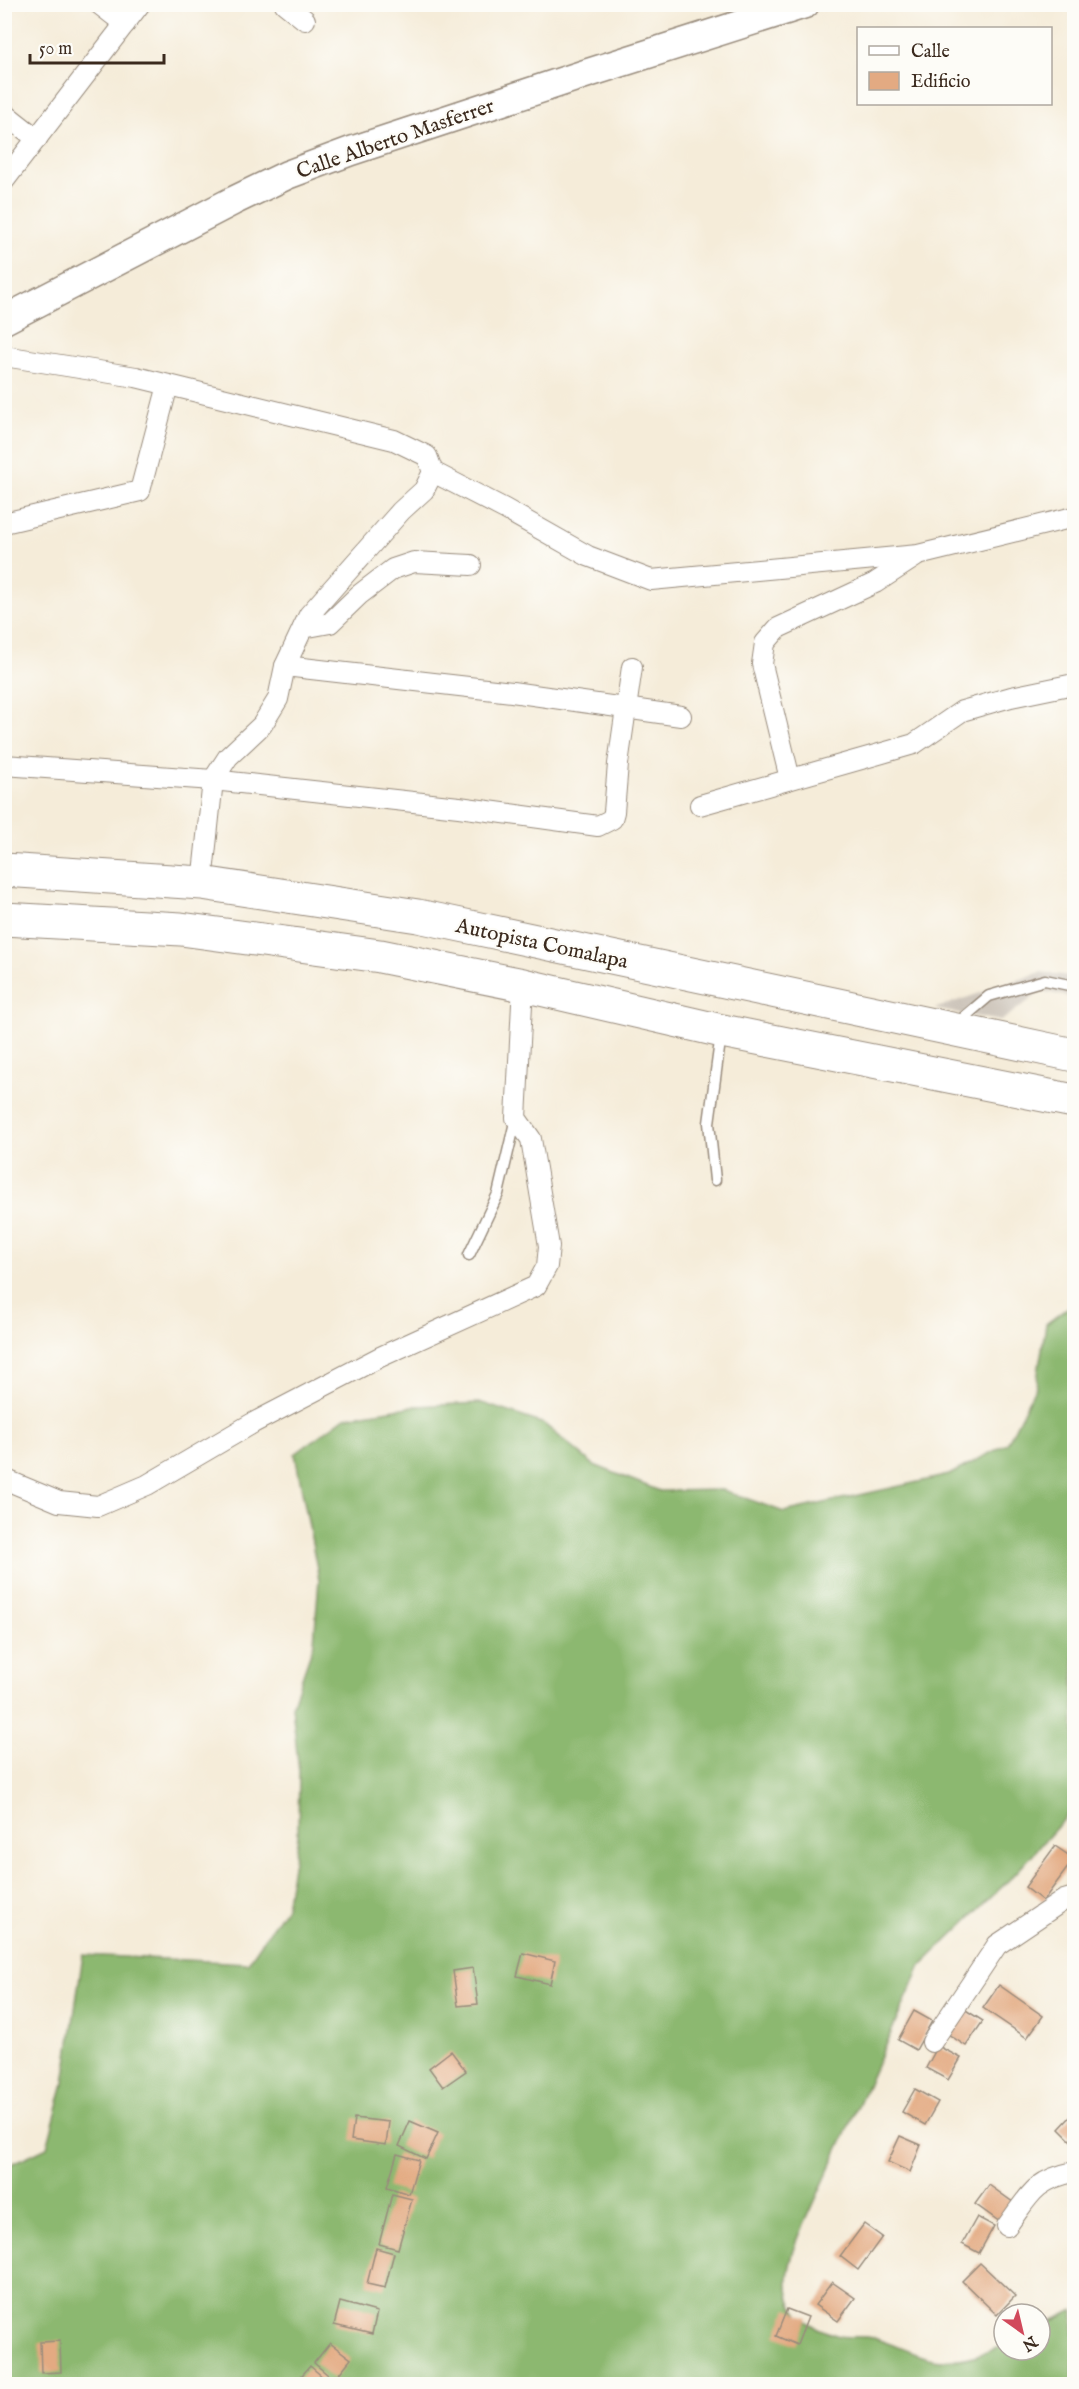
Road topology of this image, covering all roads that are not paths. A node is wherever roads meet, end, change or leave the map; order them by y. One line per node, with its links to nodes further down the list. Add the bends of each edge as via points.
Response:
1 (99, 4): 6 (street)
2 (140, 4): 6 (street)
3 (285, 4): 5 (street)
4 (805, 4): 10 (main road, Calle Alberto Masferrer, via 351,151 287,176)
5 (305, 20)
6 (125, 24): 8 (street)
7 (4, 113): 8 (street)
8 (37, 139): 9 (street)
9 (4, 181)
10 (4, 320)
11 (4, 356): 12 (street)
12 (168, 384): 13 (street, via 394,440 427,456); 15 (street, via 140,491)
13 (433, 472): 16 (street, via 588,556 651,580); 18 (street, via 424,490 336,584)
14 (1074, 517): 16 (street)
15 (4, 523)
16 (918, 555): 25 (street, via 875,583 778,628 765,643 762,664)
17 (471, 565): 18 (street, via 414,562 393,569 330,623)
18 (303, 628): 19 (street)
19 (285, 666): 22 (street); 26 (street, via 278,699 262,725 228,757)
20 (632, 667): 22 (street)
21 (1074, 684): 25 (street, via 963,711 914,744)
22 (626, 708): 23 (street); 26 (street, via 614,812 612,819 597,826)
23 (681, 716)
24 (4, 765): 26 (street)
25 (790, 779): 27 (street)
26 (213, 780): 29 (street)
27 (700, 805)
28 (4, 870): 29 (highway, Autopista Comalapa)
29 (202, 884): 33 (highway, Autopista Comalapa, via 418,916)
30 (4, 919): 31 (highway, via 181,929 380,956)
31 (523, 985): 34 (highway); 37 (street)
32 (1074, 986): 33 (lane, via 1045,980 989,996)
33 (950, 1030): 35 (highway, Autopista Comalapa)
34 (722, 1031): 36 (highway); 38 (lane, via 709,1123)
35 (1074, 1055)
36 (1074, 1101)
37 (516, 1118): 39 (lane, via 498,1194); 40 (street, via 531,1139 549,1246 547,1266 536,1286 380,1357 253,1423 147,1485 98,1506 59,1502)
38 (715, 1180)
39 (469, 1255)
40 (4, 1479)
41 (1074, 1897): 42 (street, via 997,1945)
42 (933, 2042)
43 (1074, 2172): 44 (street, via 1053,2176 1036,2187)
44 (1007, 2226)

